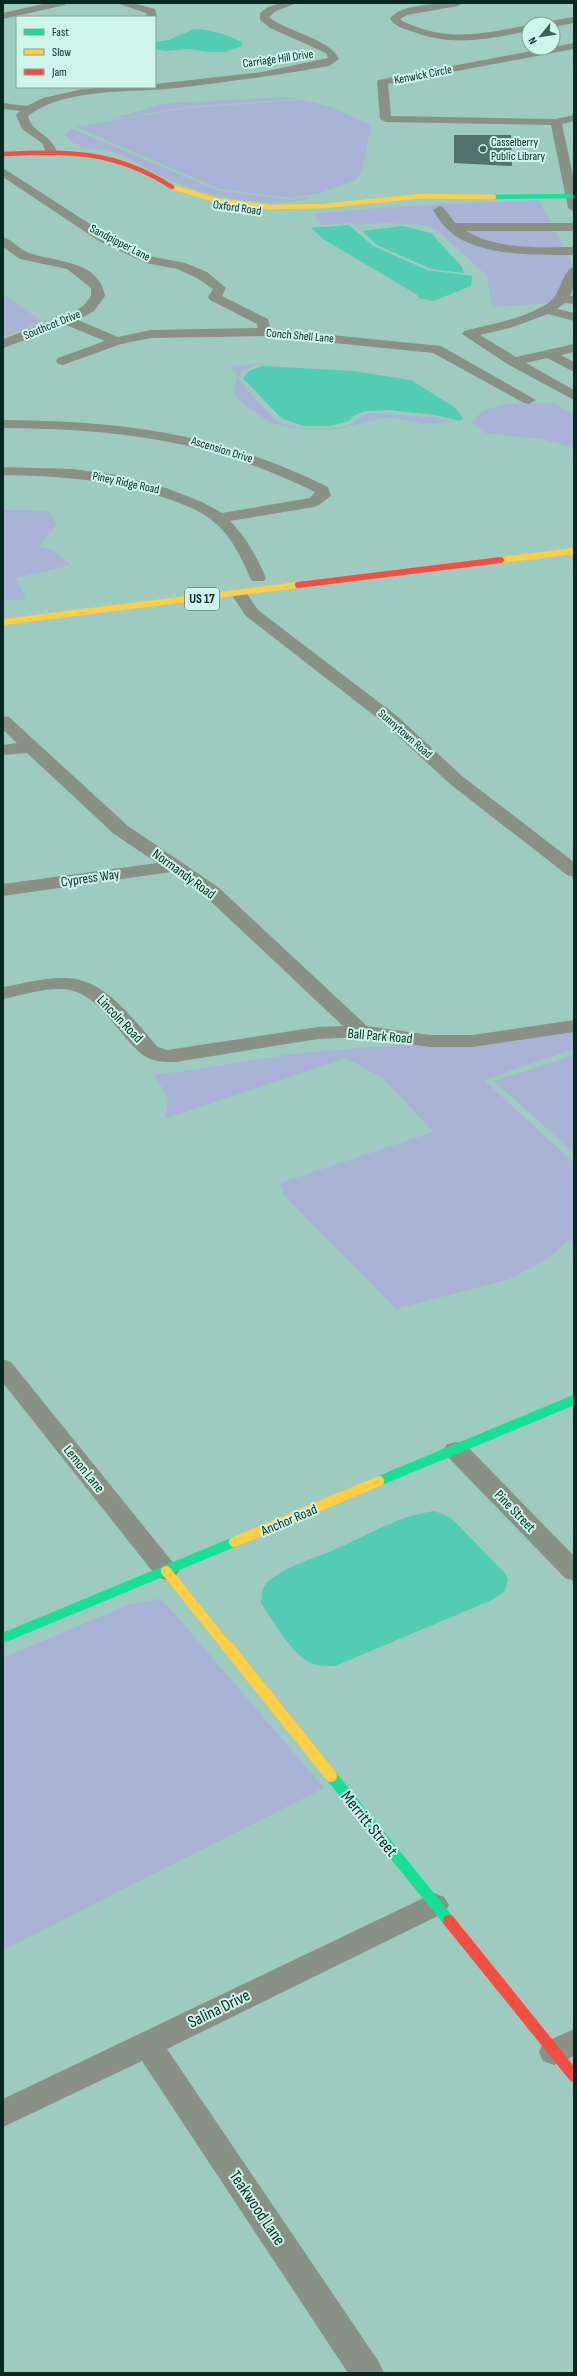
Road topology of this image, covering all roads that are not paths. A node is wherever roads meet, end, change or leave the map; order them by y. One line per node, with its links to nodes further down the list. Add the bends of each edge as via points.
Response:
1 (61, 3): 5 (street)
2 (121, 3): 6 (street, via 151,11)
3 (292, 3): 11 (street, Carriage Hill Drive, via 272,9 264,18 274,26 330,51 334,59 329,63 262,75)
4 (458, 3): 9 (street, via 404,12 395,20 428,36 450,40)
5 (3, 16)
6 (152, 16)
7 (574, 20): 8 (street)
8 (561, 22)
9 (521, 29)
10 (574, 46): 17 (street, Kenwick Circle, via 382,82 386,119)
11 (156, 87)
12 (133, 88): 13 (street)
13 (95, 90): 15 (street, via 55,99)
14 (3, 106): 15 (street)
15 (28, 109): 18 (street, via 22,115 22,122 46,140)
16 (574, 118): 17 (street, Kenwick Circle)
17 (556, 122): 21 (street)
18 (51, 152): 19 (street, Oxford Road); 21 (street, Oxford Road, via 64,151 107,157 138,167 174,188 216,200 270,207 306,207 400,197)
19 (3, 154)
20 (3, 172): 32 (street, Sandpipper Lane, via 103,238 150,260 180,266 202,275 220,288 215,297 263,322)
21 (573, 200)
22 (440, 210): 23 (street)
23 (451, 227): 24 (street); 26 (street, via 481,242 508,250)
24 (574, 227)
25 (3, 241): 31 (street, Southcot Drive, via 24,256 71,266 97,287 98,296 89,308)
26 (574, 251)
27 (574, 271): 28 (street)
28 (568, 300): 29 (street)
29 (547, 310): 30 (street); 38 (street, via 517,322 469,334)
30 (574, 317)
31 (66, 320): 33 (street); 34 (street, Southcot Drive)
32 (265, 332): 33 (street, Conch Shell Lane, via 151,334); 41 (street, Conch Shell Lane, via 436,349)
33 (117, 341): 37 (street, Conch Shell Lane)
34 (3, 344)
35 (574, 348): 36 (street)
36 (549, 354): 38 (street); 39 (street)
37 (63, 361)
38 (514, 362): 40 (street)
39 (574, 368)
40 (574, 396)
41 (529, 400)
42 (3, 424): 44 (street, Ascension Drive, via 97,426 184,438 236,452 294,474 323,490 323,496 314,502)
43 (3, 471): 44 (street, Piney Ridge Road, via 66,472 157,488 193,503)
44 (219, 518): 46 (street, Piney Ridge Road, via 239,540)
45 (574, 551): 48 (street, US 17)
46 (257, 578)
47 (278, 578): 48 (street)
48 (239, 594): 49 (street, US 17); 54 (street, Sunnytown Road, via 252,613 391,720 456,780)
49 (3, 622)
50 (3, 720): 51 (street, Normandy Road)
51 (31, 747): 52 (street); 53 (street, Normandy Road, via 122,830)
52 (3, 750)
53 (176, 866): 55 (street, Cypress Way); 58 (street, Normandy Road, via 211,892)
54 (574, 871)
55 (3, 890)
56 (3, 993): 59 (street, Lincoln Road, via 76,984 92,991 151,1051)
57 (574, 1026): 58 (street, Ball Park Road, via 472,1041 430,1041)
58 (361, 1031): 59 (street, Ball Park Road, via 318,1034)
59 (164, 1056)
60 (3, 1367): 63 (street, Lemon Lane)
61 (574, 1400): 62 (street, Anchor Road)
62 (456, 1450): 63 (street, Anchor Road); 64 (street, Pine Street)
63 (166, 1571): 65 (street, Anchor Road); 66 (street, Merritt Street)
64 (574, 1572)
65 (3, 1638)
66 (434, 1904): 67 (street, Salina Drive); 68 (street, Merritt Street)
67 (147, 2044): 70 (street, Salina Drive); 71 (street, Teakwood Lane)
68 (564, 2047): 69 (street, Merritt Street)
69 (574, 2076)
70 (3, 2114)
71 (367, 2373)

